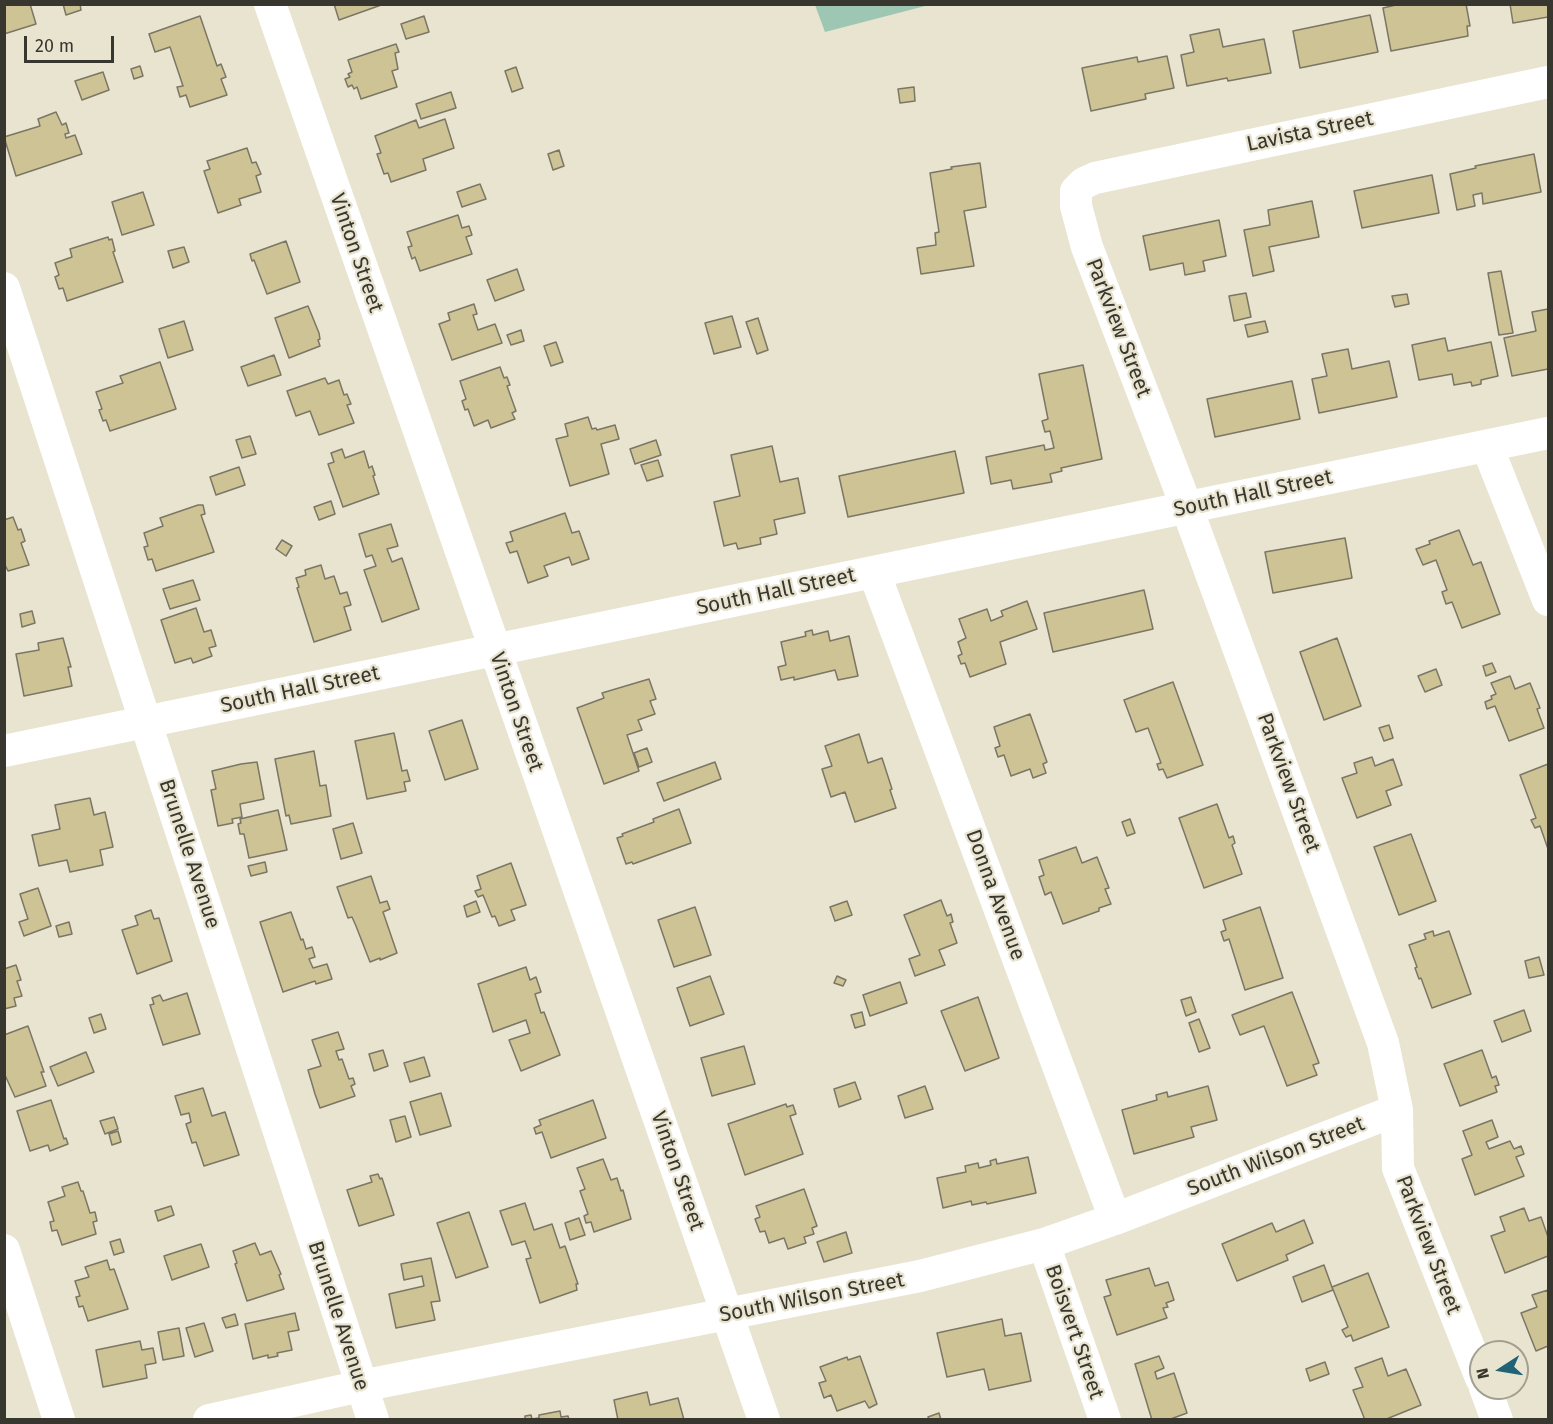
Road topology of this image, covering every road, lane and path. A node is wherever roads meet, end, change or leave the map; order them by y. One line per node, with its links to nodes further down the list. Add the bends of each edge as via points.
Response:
1 (270, 4): 10 (street, Vinton Street)
2 (1548, 82): 3 (street, Lavista Street, via 1095,178)
3 (1076, 191): 7 (street, Parkview Street, via 1084,239)
4 (4, 288): 11 (street, Brunelle Avenue)
5 (1548, 433): 6 (street, South Hall Street)
6 (1487, 446): 7 (street, South Hall Street); 9 (street)
7 (1186, 508): 8 (street, South Hall Street); 13 (street, Parkview Street, via 1383,1043)
8 (874, 572): 10 (street, South Hall Street); 14 (street, Donna Avenue)
9 (1548, 600)
10 (494, 650): 11 (street, South Hall Street); 17 (street, Vinton Street)
11 (147, 722): 12 (street, South Hall Street); 19 (street, Brunelle Avenue)
12 (4, 751)
13 (1397, 1110): 14 (street, South Wilson Street); 18 (street, Parkview Street, via 1398,1168)
14 (1115, 1219): 15 (street, South Wilson Street)
15 (1044, 1244): 17 (street, South Wilson Street, via 920,1276); 25 (street, Boisvert Street)
16 (4, 1250): 21 (street)
17 (727, 1315): 19 (street, South Wilson Street); 24 (street, Vinton Street)
18 (1469, 1348)
19 (361, 1386): 22 (street, South Wilson Street); 23 (street, Brunelle Avenue)
20 (1490, 1400): 26 (street)
21 (60, 1419)
22 (209, 1419)
23 (372, 1419)
24 (764, 1419)
25 (1105, 1419)
26 (1497, 1419)

